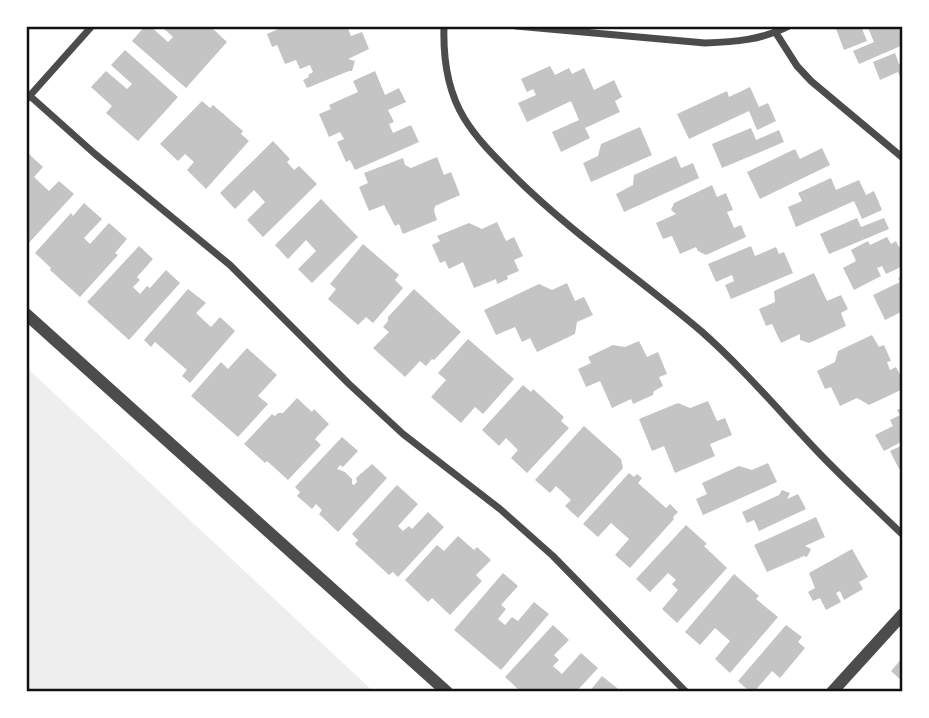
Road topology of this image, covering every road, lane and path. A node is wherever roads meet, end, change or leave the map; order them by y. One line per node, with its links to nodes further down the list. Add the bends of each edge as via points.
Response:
1 (92, 26): 6 (street)
2 (444, 26): 9 (street, via 444,61 456,103 496,157 569,226 726,354)
3 (516, 26): 5 (street, via 705,43)
4 (789, 26): 5 (street)
5 (776, 33): 7 (street, via 811,80)
6 (28, 98): 12 (street, via 230,265 403,434 544,548)
7 (903, 158)
8 (26, 314): 11 (street)
9 (903, 535)
10 (903, 614): 13 (street)
11 (447, 692)
12 (686, 692)
13 (832, 692)

